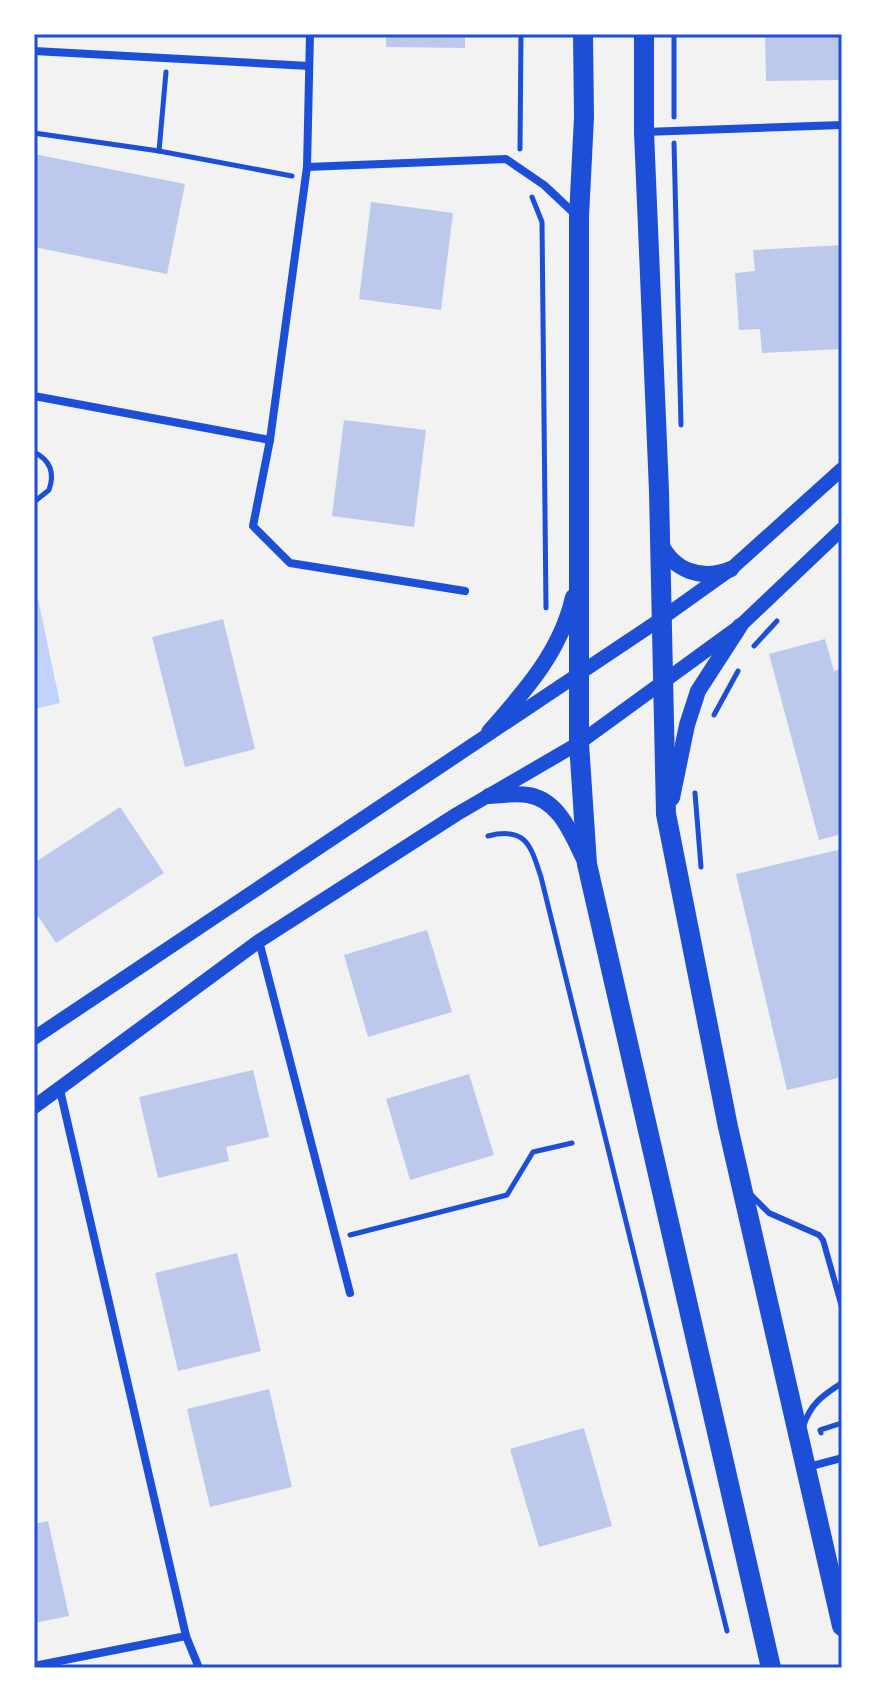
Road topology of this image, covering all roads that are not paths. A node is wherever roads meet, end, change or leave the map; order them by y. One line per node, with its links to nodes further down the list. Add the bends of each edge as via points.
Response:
1 (310, 34): 5 (street)
2 (583, 34): 9 (main road)
3 (644, 34): 7 (main road)
4 (34, 51): 5 (street)
5 (309, 66): 8 (street)
6 (842, 125): 7 (street)
7 (644, 132): 14 (main road)
8 (307, 167): 9 (street, via 506,159); 11 (street)
9 (579, 217): 15 (main road)
10 (34, 396): 11 (street)
11 (270, 440): 17 (street, via 253,526 290,563)
12 (842, 469): 16 (street)
13 (842, 529): 19 (street)
14 (659, 541): 16 (main road, via 686,571 714,574); 18 (main road)
15 (579, 556): 20 (main road); 22 (main road, via 569,615 550,656)
16 (731, 569): 18 (street)
17 (465, 591)
18 (661, 619): 20 (street); 21 (main road)
19 (740, 626): 21 (street); 25 (main road, via 693,706 673,789)
20 (580, 673): 22 (street); 23 (main road)
21 (662, 682): 23 (street); 25 (main road)
22 (489, 732): 28 (street)
23 (579, 743): 24 (street); 26 (main road)
24 (489, 796): 26 (main road, via 529,795 549,804 563,818); 27 (street)
25 (671, 840): 31 (main road)
26 (587, 864): 42 (main road)
27 (259, 941): 29 (street); 32 (street)
28 (34, 1038)
29 (60, 1090): 30 (street); 39 (street)
30 (34, 1107)
31 (740, 1179): 33 (lane, via 763,1209 823,1240); 35 (main road)
32 (350, 1293)
33 (842, 1307)
34 (842, 1383): 35 (lane, via 815,1403)
35 (800, 1442): 37 (main road)
36 (842, 1458): 37 (street)
37 (806, 1468): 38 (main road)
38 (842, 1626)
39 (186, 1636): 40 (street); 41 (street)
40 (34, 1666)
41 (199, 1668)
42 (771, 1668)

